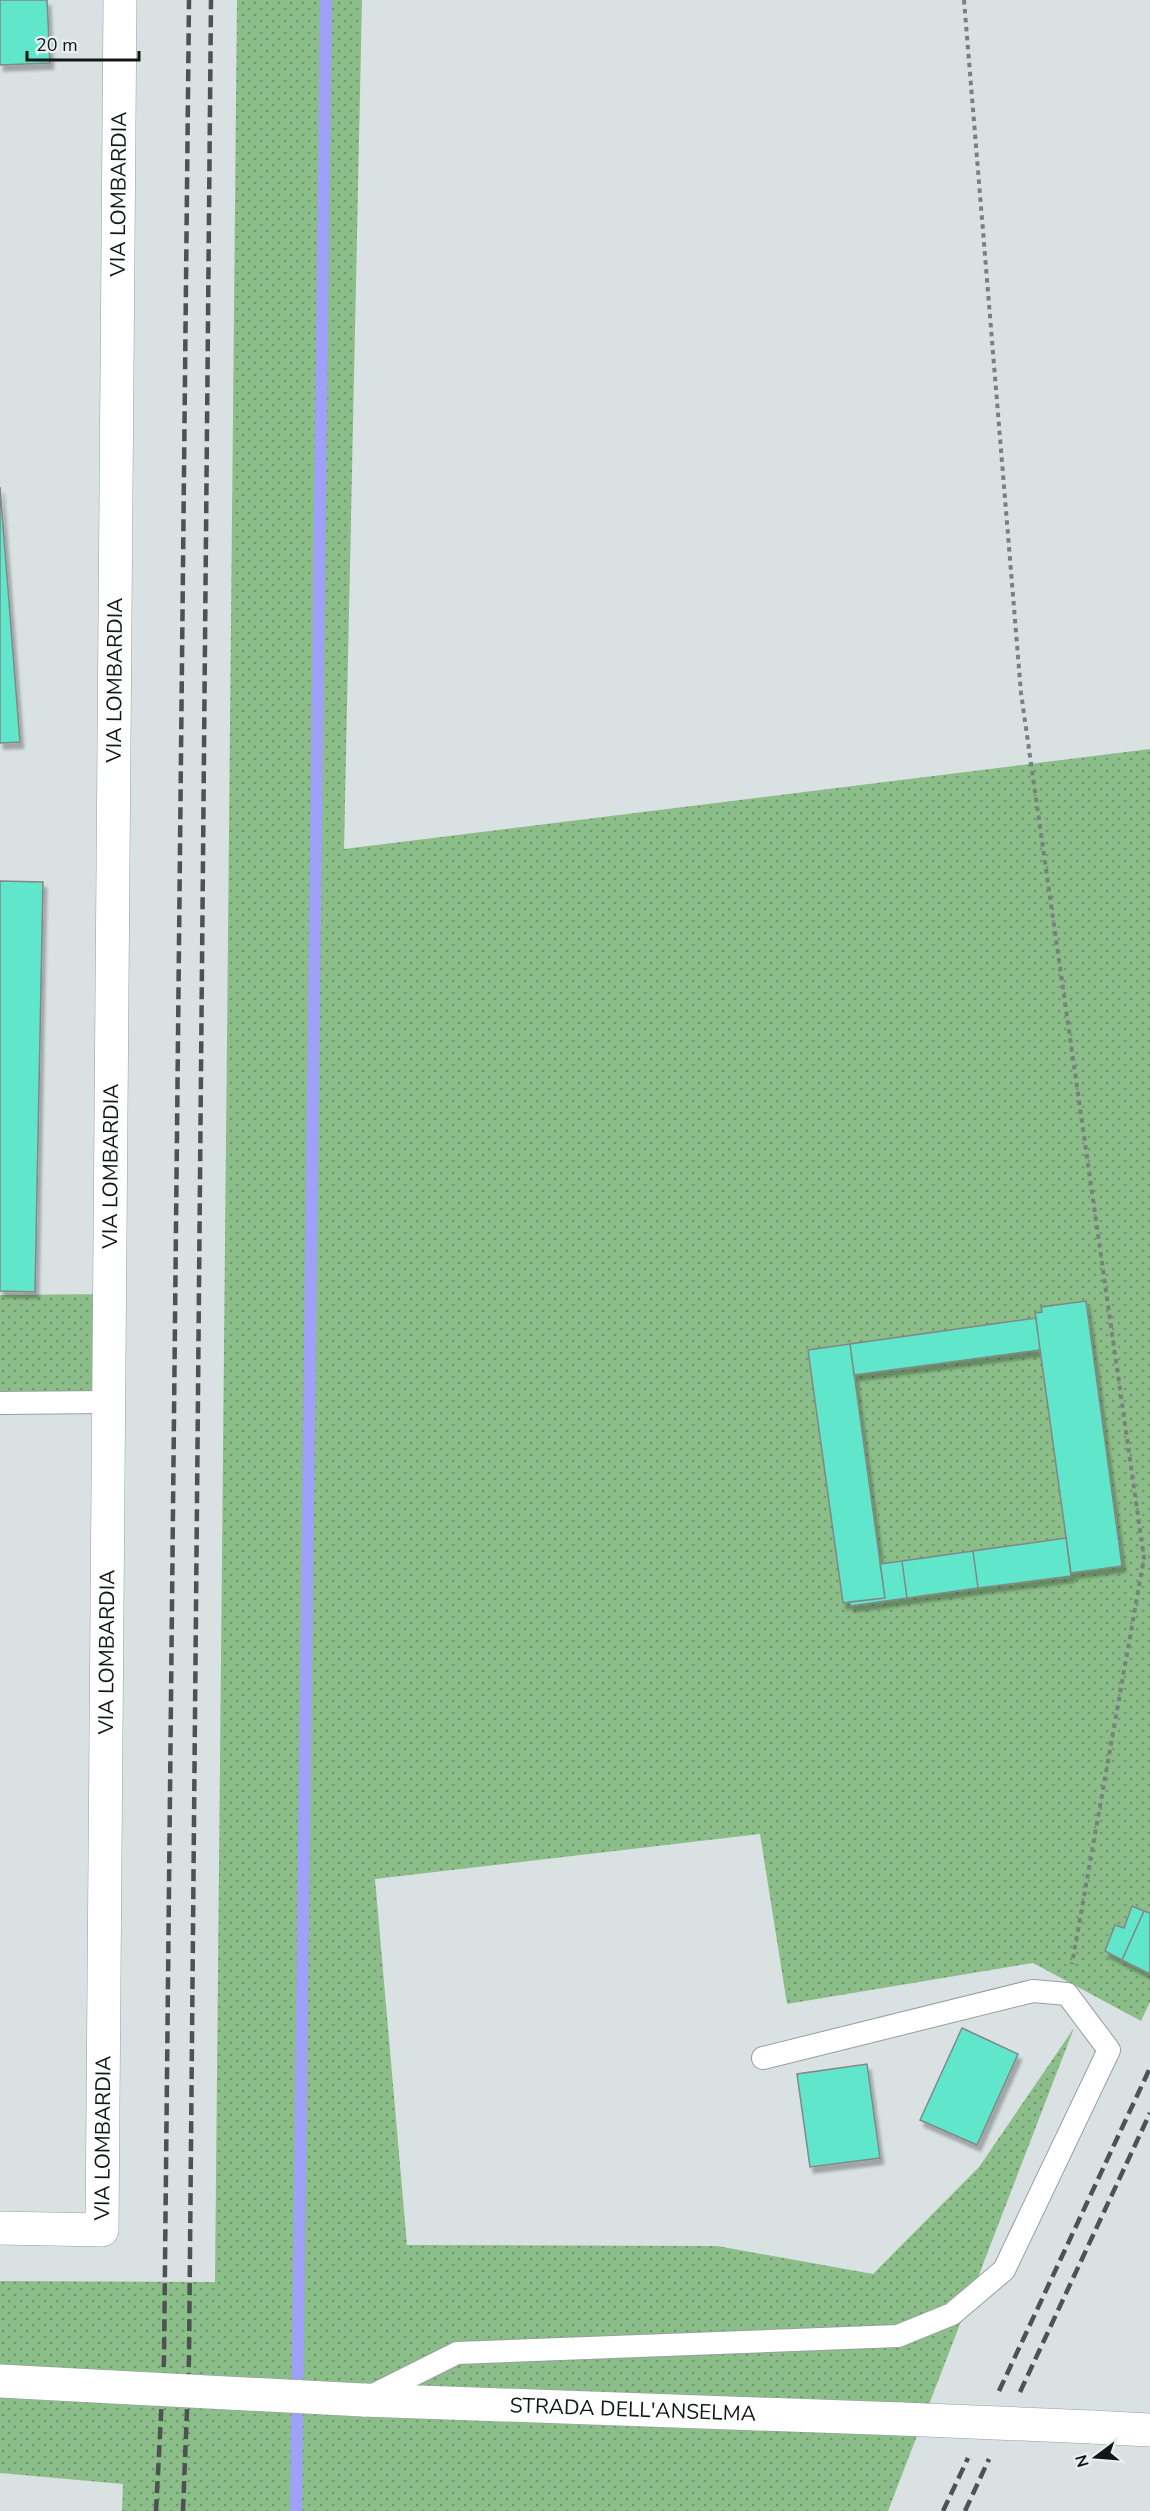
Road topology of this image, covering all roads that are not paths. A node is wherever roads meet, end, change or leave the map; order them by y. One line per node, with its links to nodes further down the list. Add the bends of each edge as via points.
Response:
1 (120, 0): 2 (street, VIA LOMBARDIA)
2 (108, 1402): 3 (lane); 5 (street, VIA LOMBARDIA, via 102,2230)
3 (0, 1403)
4 (763, 2058): 7 (lane, via 1033,1991 1067,1994 1109,2050 1004,2270 952,2314 898,2336 458,2353)
5 (0, 2228)
6 (0, 2380): 7 (street, STRADA DELL'ANSELMA, bridge)
7 (363, 2400): 8 (street, STRADA DELL'ANSELMA, bridge)
8 (1150, 2430)

